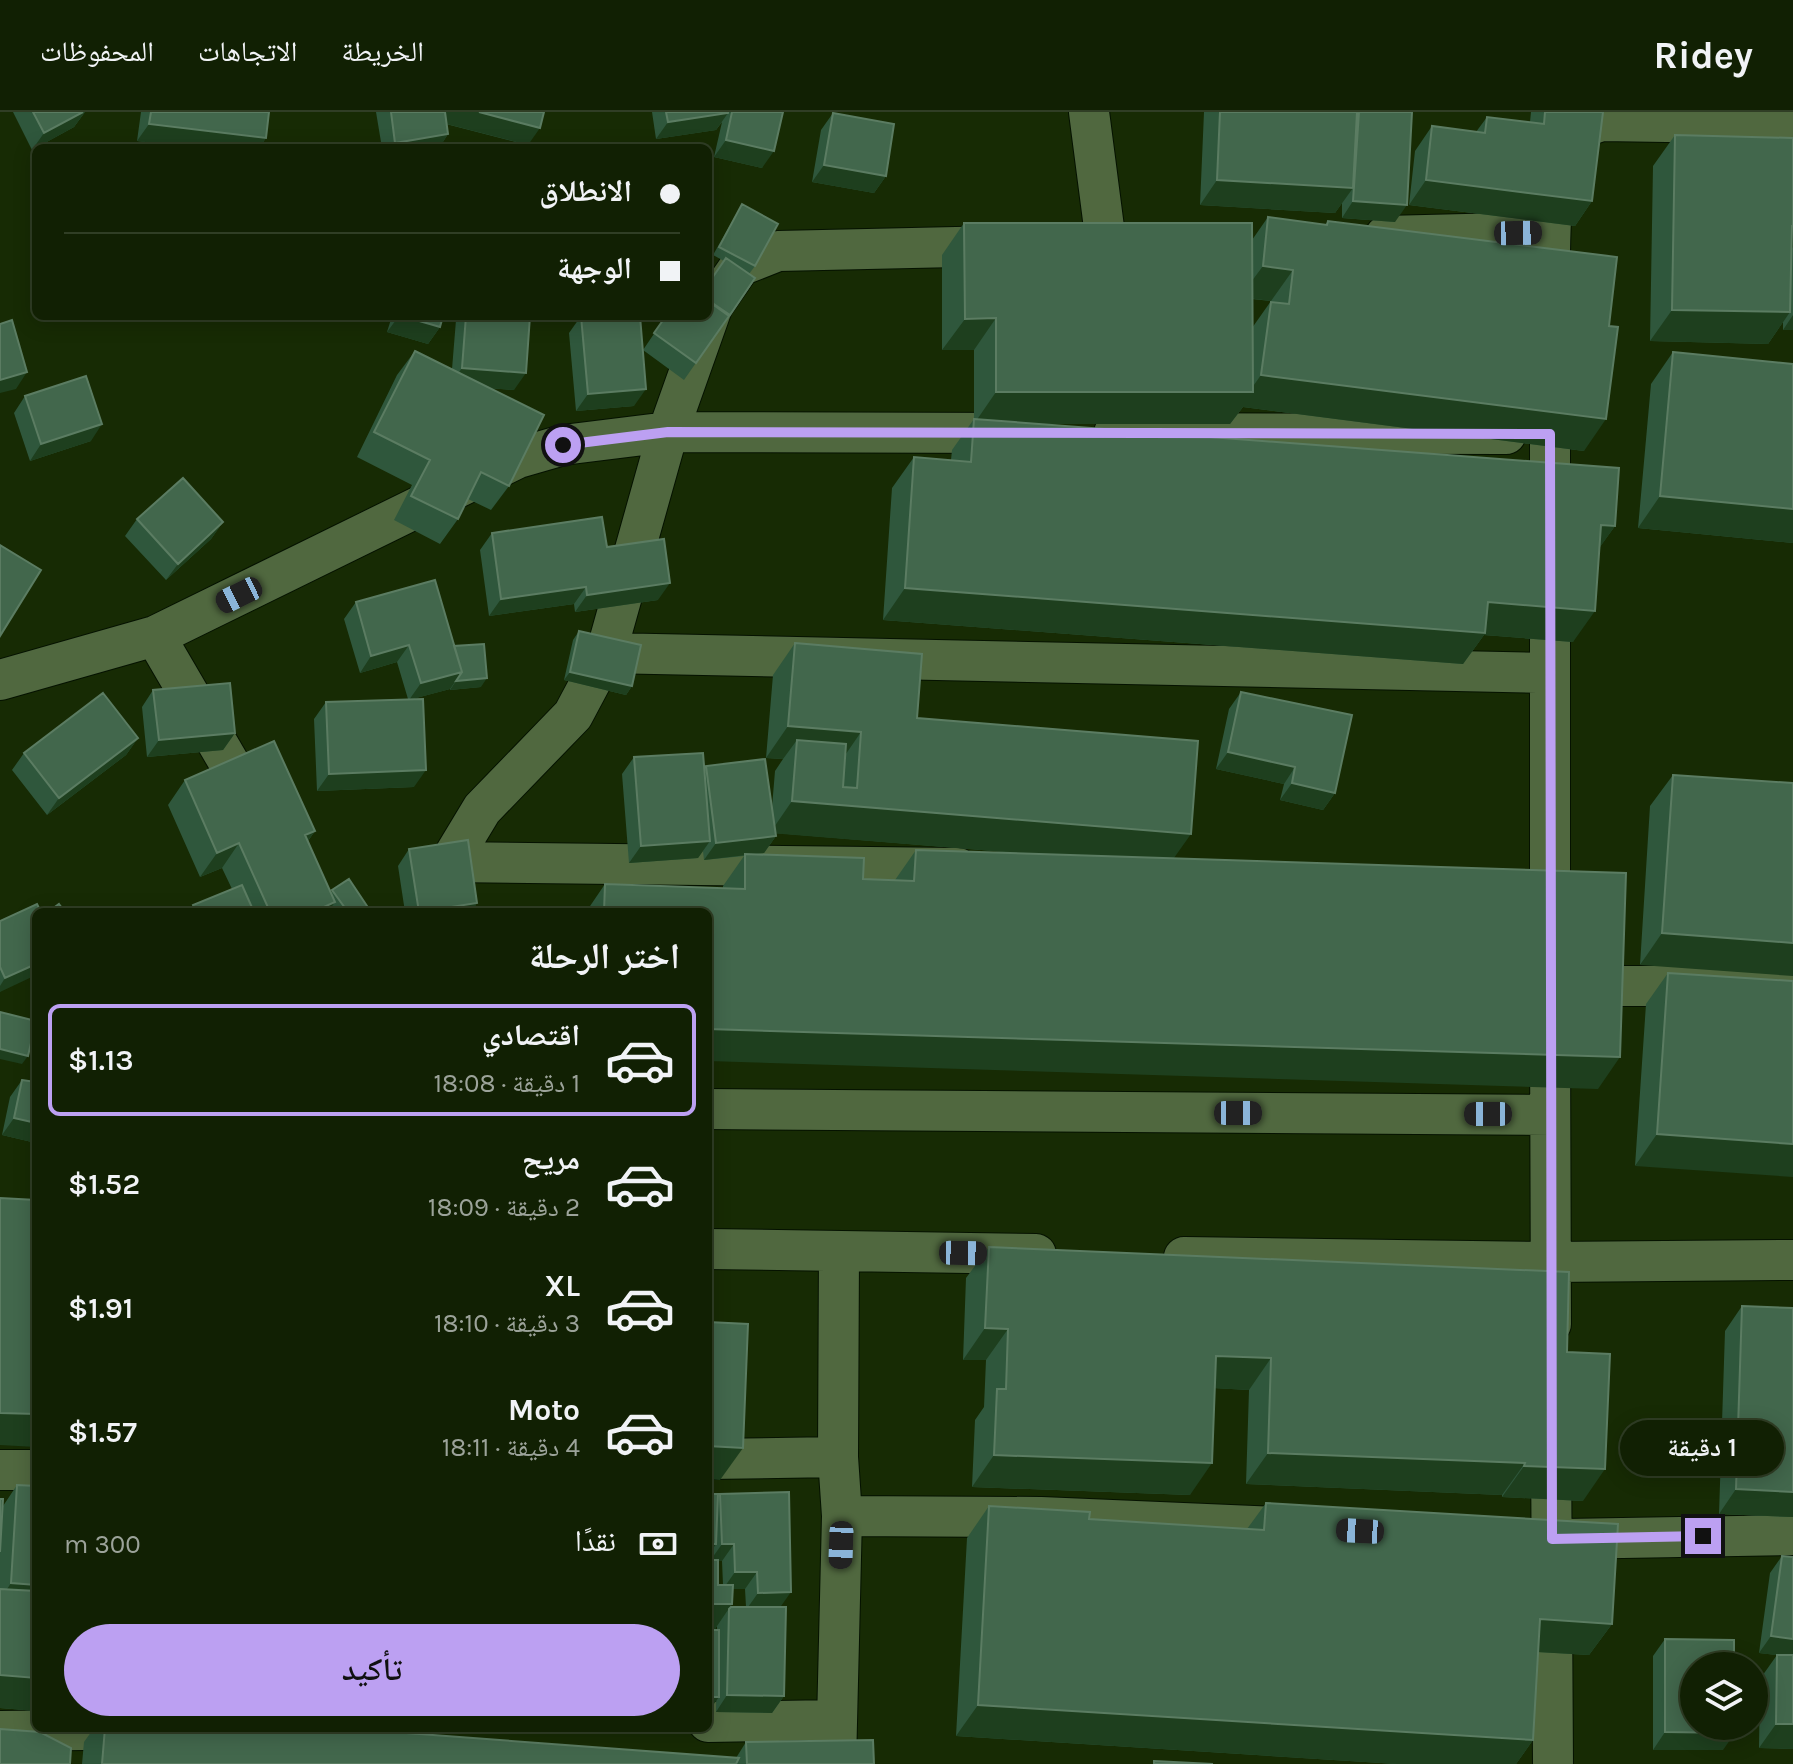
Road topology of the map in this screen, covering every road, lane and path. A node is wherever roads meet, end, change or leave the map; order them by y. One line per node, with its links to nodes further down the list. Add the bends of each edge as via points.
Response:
1 (1089, 112): 5 (street, via 1091,244 778,251 740,266)
2 (1793, 124): 3 (street, via 1602,121 1575,131 1560,151)
3 (1550, 232): 4 (street); 8 (street)
4 (1344, 237)
5 (712, 308)
6 (708, 320): 7 (street)
7 (668, 432): 8 (street); 9 (street, via 563,445 518,458); 10 (street)
8 (1550, 434): 11 (street)
9 (155, 636): 12 (street); 13 (street)
10 (606, 653): 11 (street); 14 (street, via 573,715 482,809)
11 (1550, 673): 17 (street, via 1534,875)
12 (0, 680)
13 (271, 835)
14 (450, 862): 15 (street); 16 (street)
15 (992, 869)
16 (433, 908)
17 (1550, 986): 18 (street); 20 (street)
18 (1793, 986)
19 (712, 1109): 20 (street)
20 (1550, 1115): 26 (street)
21 (712, 1249): 22 (street)
22 (839, 1252): 23 (street); 29 (street)
23 (1076, 1255)
24 (1155, 1256): 26 (street)
25 (1793, 1260): 26 (street)
26 (1550, 1262): 27 (street)
27 (1551, 1354)
28 (1551, 1401): 36 (street)
29 (838, 1457): 30 (street); 33 (street)
30 (712, 1459)
31 (0, 1470): 32 (street)
32 (32, 1470)
33 (842, 1516): 34 (street, via 1041,1517); 37 (street)
34 (1344, 1530)
35 (1793, 1535): 36 (street)
36 (1536, 1538): 42 (street)
37 (835, 1720): 38 (street); 41 (street)
38 (712, 1722)
39 (0, 1731): 40 (street)
40 (32, 1731)
41 (836, 1764)
42 (1553, 1764)

